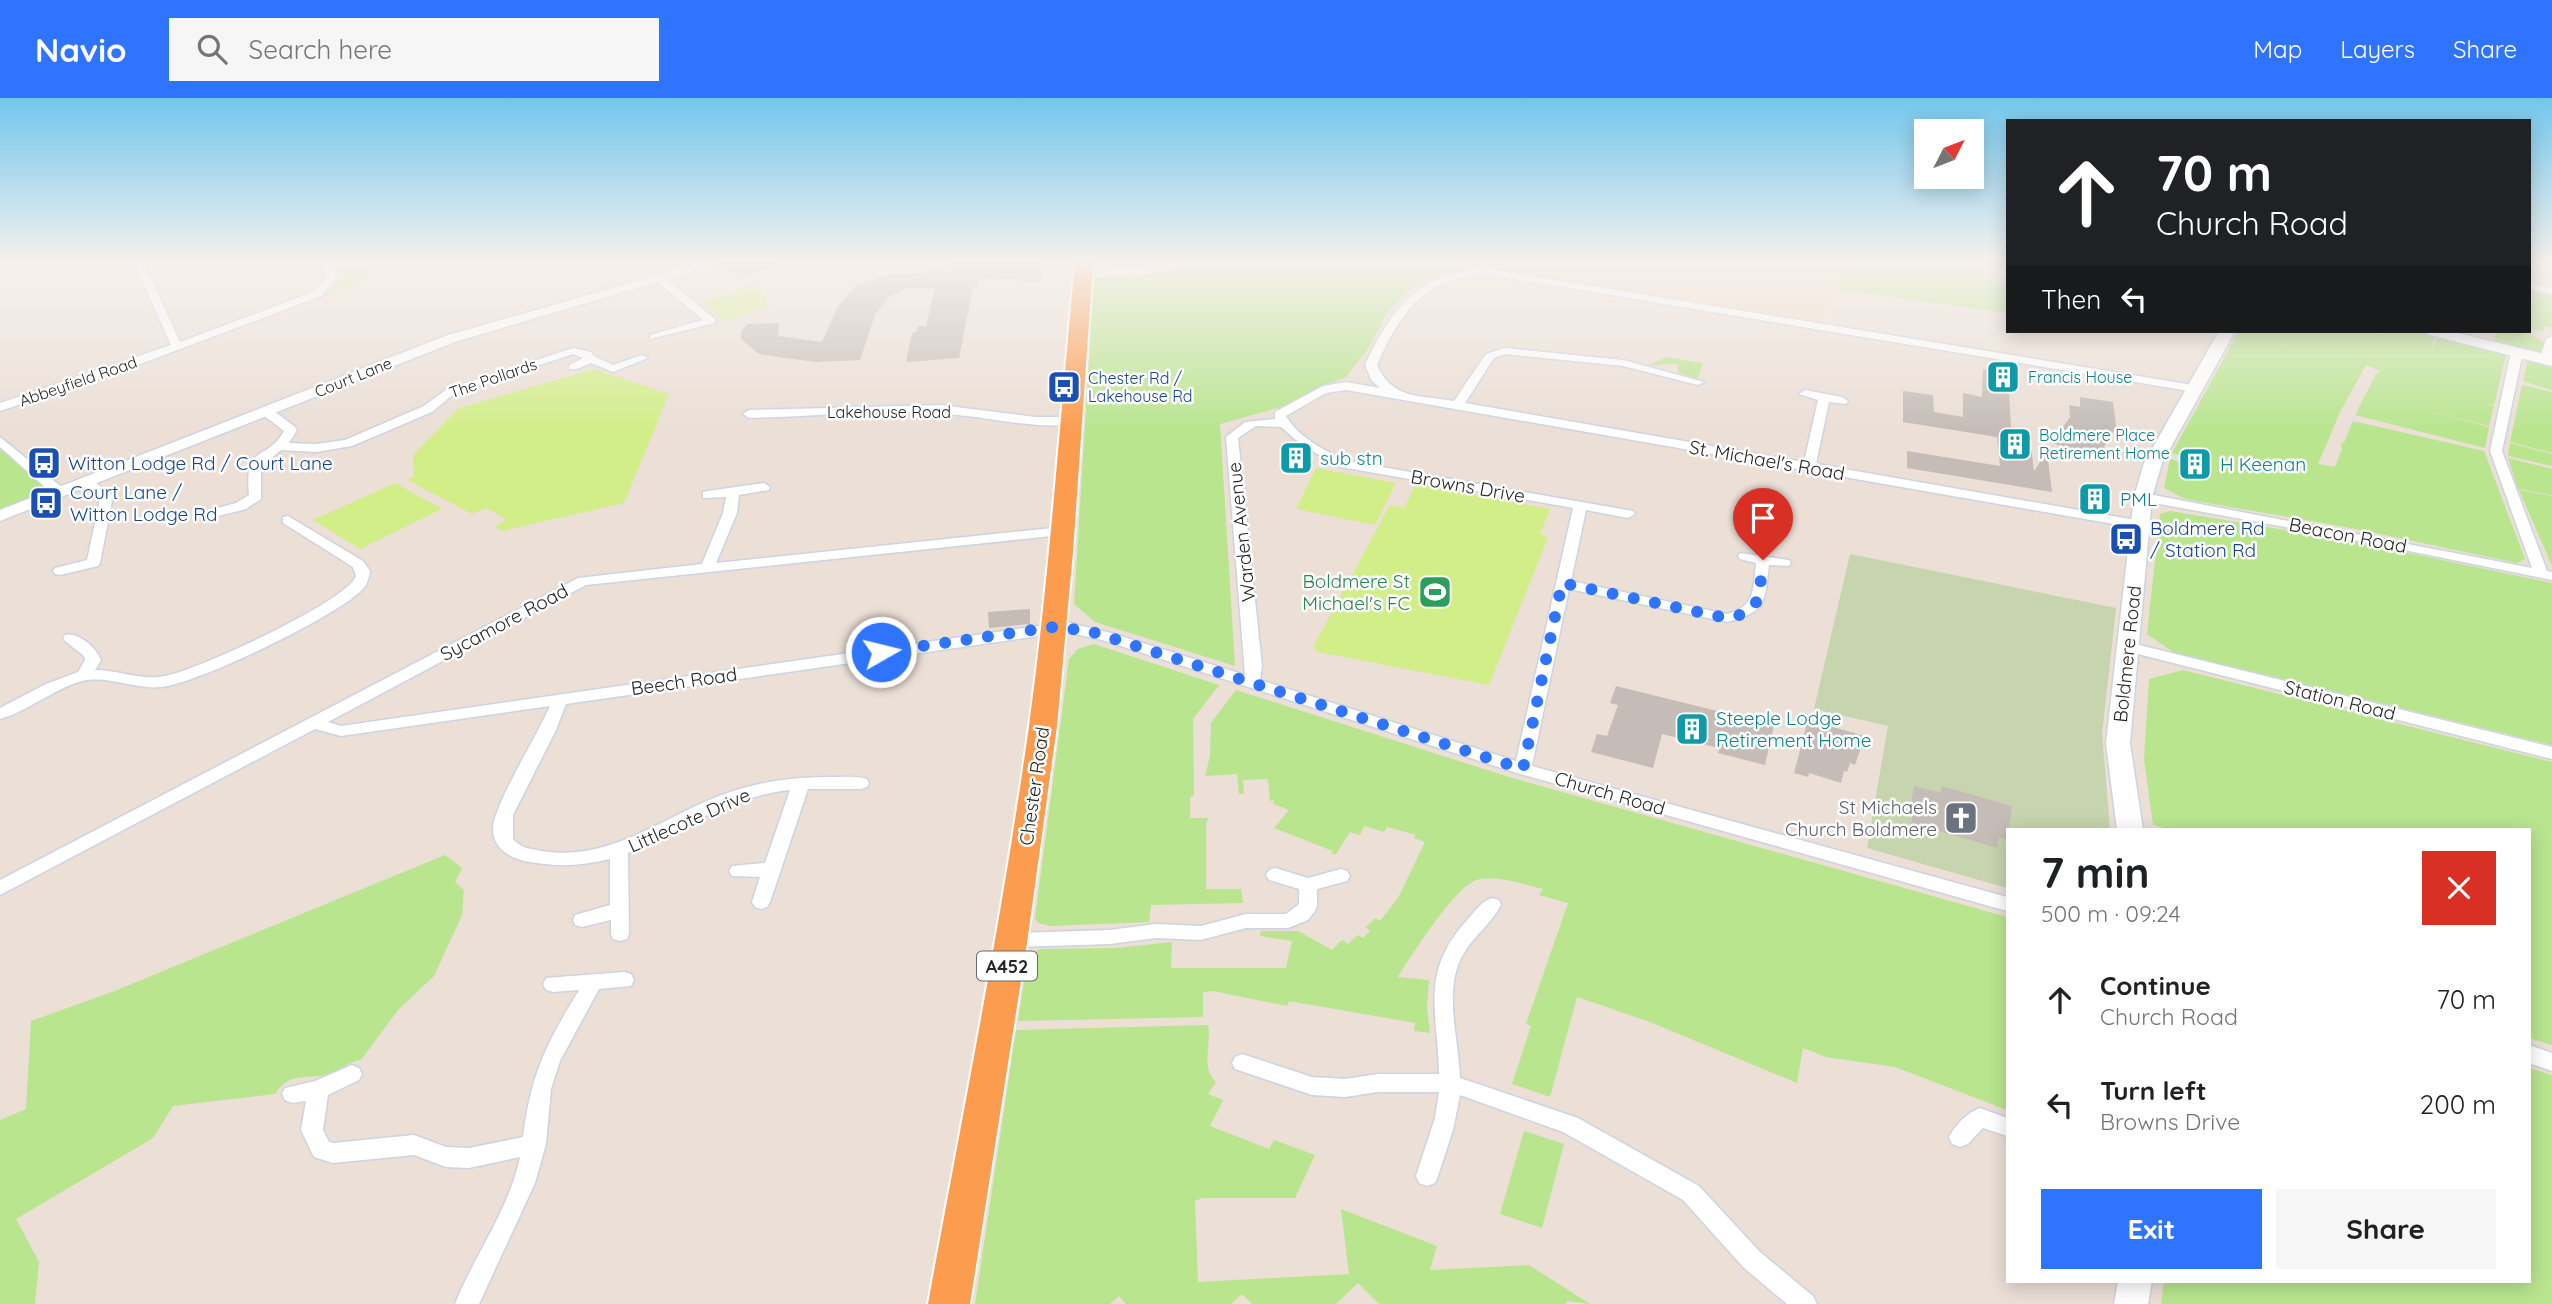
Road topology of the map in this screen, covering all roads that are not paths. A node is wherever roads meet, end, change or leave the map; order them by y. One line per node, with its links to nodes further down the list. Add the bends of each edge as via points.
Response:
1 (165, 319): 12 (street)
2 (249, 319): 12 (street, Abbeyfield Road)
3 (514, 319): 26 (street, Court Lane, via 472,331)
4 (709, 319): 10 (street)
5 (1079, 319): 28 (highway, Chester Road / A452)
6 (1394, 319): 20 (street, via 1371,365 1378,381)
7 (1780, 319): 19 (street)
8 (2226, 333): 19 (main road, Boldmere Road)
9 (2440, 333): 13 (street)
10 (654, 337)
11 (2549, 337): 16 (street)
12 (177, 346): 25 (street, Abbeyfield Road)
13 (2517, 352): 16 (street); 51 (street, via 2496,451)
14 (589, 358): 15 (street, The Pollards, via 613,369); 17 (street); 31 (street, The Pollards, via 573,351 462,387 428,409 338,446)
15 (642, 358)
16 (2549, 360)
17 (573, 367)
18 (1698, 382): 24 (street, via 1670,370 1579,356 1504,351 1490,356)
19 (2195, 388): 38 (main road, Boldmere Road, via 2153,463)
20 (1392, 393): 24 (street, St. Michael's Road); 29 (street, St. Michael's Road, via 1331,388 1280,412)
21 (1805, 394): 22 (street)
22 (1824, 398): 23 (street); 32 (street)
23 (1842, 401)
24 (1458, 404): 32 (street, St. Michael's Road)
25 (0, 407)
26 (266, 411): 31 (street, via 291,430); 33 (street, Court Lane)
27 (749, 414): 28 (street, Lakehouse Road, via 940,410)
28 (1071, 421): 45 (highway, Chester Road / A452)
29 (1283, 424): 39 (street, Browns Drive, via 1330,459 1345,464); 57 (street, Warden Avenue, via 1256,421 1232,437)
30 (0, 440): 35 (street)
31 (280, 446): 41 (street, via 253,470 256,496 251,501)
32 (1810, 468): 44 (street, St. Michael's Road)
33 (88, 481): 35 (street, Court Lane); 50 (street, via 106,496 93,563)
34 (764, 487): 36 (street)
35 (59, 492): 42 (street, Court Lane)
36 (733, 492): 37 (street); 49 (street, via 730,513)
37 (708, 495)
38 (2143, 498): 44 (main road, Boldmere Road); 51 (street, Beacon Road)
39 (1580, 506): 40 (street, Browns Drive); 52 (street)
40 (1628, 514)
41 (206, 515)
42 (0, 516)
43 (288, 520): 56 (street, via 358,564 363,578 357,588 325,609 181,678 145,682)
44 (2142, 525): 55 (main road, Boldmere Road)
45 (1062, 531): 49 (street, Sycamore Road); 53 (highway, Chester Road / A452)
46 (1745, 556): 47 (street)
47 (1763, 560): 48 (street); 52 (street, via 1756,607 1747,615 1727,618)
48 (1784, 563)
49 (707, 568): 60 (street, Sycamore Road, via 583,581)
50 (60, 571)
51 (2547, 575)
52 (1562, 583): 62 (street)
53 (1054, 627): 57 (street, Church Road, via 1106,636); 58 (street, Beech Road); 79 (highway, Chester Road / A452)
54 (70, 638): 56 (street, via 91,654 93,660)
55 (2127, 647): 61 (street, Station Road); 65 (main road, Boldmere Road, via 2118,743)
56 (84, 676): 59 (street)
57 (1252, 684): 62 (street, Church Road)
58 (559, 700): 60 (street, Beech Road, via 341,731); 66 (street, Littlecote Drive, via 504,815 503,842 516,852 544,860 574,862)
59 (0, 714)
60 (315, 722): 72 (street, Sycamore Road)
61 (2552, 753)
62 (1523, 769): 74 (street, Church Road)
63 (861, 783): 64 (street, Littlecote Drive)
64 (800, 784): 66 (street, Littlecote Drive, via 729,798); 67 (street)
65 (2130, 828)
66 (619, 851): 76 (street, Littlecote Drive)
67 (771, 870): 68 (street); 73 (street)
68 (738, 871)
69 (1275, 875): 71 (street)
70 (1341, 876): 71 (street)
71 (1308, 885): 79 (street, via 1308,906 1288,921 1246,921 1200,933 1156,931)
72 (0, 888)
73 (761, 902)
74 (2006, 904)
75 (1492, 905): 87 (street, via 1465,933 1444,969 1441,1007)
76 (620, 910): 77 (street); 78 (street, Littlecote Drive)
77 (582, 920)
78 (620, 934)
79 (1012, 940): 96 (highway, Chester Road / A452)
80 (624, 981): 81 (street)
81 (593, 983): 82 (street); 92 (street, via 550,1062 541,1090)
82 (553, 984)
83 (2531, 1055): 84 (street)
84 (2552, 1062)
85 (1242, 1063): 87 (street, via 1312,1086)
86 (352, 1074): 88 (street)
87 (1450, 1083): 93 (street, via 1447,1112); 97 (street, via 1570,1125 1675,1182 1699,1201 1759,1266)
88 (318, 1090): 89 (street); 92 (street, via 312,1130 322,1150 333,1153 414,1145 446,1157 469,1158)
89 (292, 1094)
90 (2006, 1127): 91 (street, via 1980,1117)
91 (1961, 1137)
92 (535, 1144): 95 (street, via 509,1219)
93 (1427, 1176)
94 (2135, 1283): 98 (main road)
95 (467, 1304)
96 (949, 1304)
97 (1805, 1304)
98 (2131, 1304)

